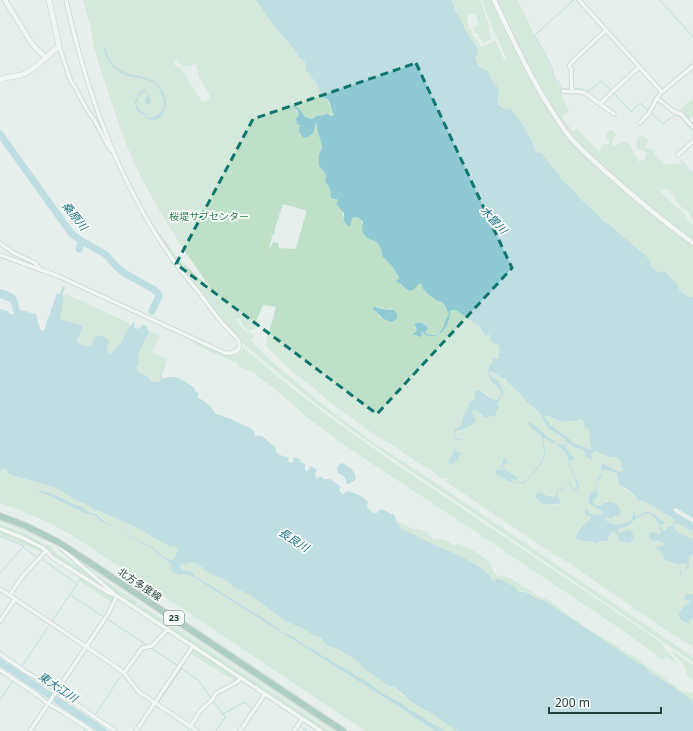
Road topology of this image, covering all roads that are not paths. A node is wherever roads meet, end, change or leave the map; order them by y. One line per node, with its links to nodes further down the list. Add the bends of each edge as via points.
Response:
1 (5, 0): 8 (street, via 32,44)
2 (50, 0): 7 (main road)
3 (66, 0): 21 (street, via 92,98)
4 (494, 0): 24 (street, via 533,80 569,135 622,187)
5 (579, 0): 6 (street)
6 (606, 30): 10 (street); 13 (street, via 569,66)
7 (59, 46): 8 (main road); 21 (street, via 71,82)
8 (46, 58): 11 (main road, via 25,73)
9 (693, 66): 14 (street)
10 (639, 67): 14 (street); 16 (street)
11 (0, 80)
12 (563, 91): 13 (street)
13 (572, 92): 16 (street, via 585,93)
14 (662, 92): 15 (street)
15 (657, 98): 18 (street); 19 (street, via 673,112 681,114)
16 (600, 104): 17 (street)
17 (614, 114)
18 (640, 123)
19 (693, 127)
20 (693, 141): 22 (street)
21 (114, 153): 26 (street, via 134,196 171,258 239,342 238,348 230,354 219,351 94,292)
22 (678, 155)
23 (0, 243): 26 (street, via 35,263)
24 (693, 243)
25 (0, 255): 26 (street)
26 (42, 271)
27 (0, 516): 29 (main road, 北方多度線 / 23)
28 (0, 529): 30 (street)
29 (58, 542): 33 (street, via 62,549); 57 (main road, 北方多度線 / 23)
30 (46, 551): 32 (street, via 21,578); 33 (street, via 53,558)
31 (0, 589): 32 (street)
32 (10, 595): 34 (street)
33 (117, 596): 36 (street); 37 (street)
34 (15, 599): 35 (street); 37 (street)
35 (0, 621)
36 (168, 629): 38 (street); 41 (street, via 152,646 142,648)
37 (87, 646): 41 (street); 43 (street)
38 (193, 646): 42 (street); 46 (street)
39 (0, 654): 43 (street)
40 (0, 670): 45 (street)
41 (124, 673): 46 (street, via 138,690)
42 (241, 678): 44 (street); 48 (street, via 215,694)
43 (57, 692): 45 (street); 51 (street)
44 (265, 694): 47 (street); 54 (street)
45 (49, 703): 49 (street); 50 (street)
46 (155, 703): 48 (street); 52 (street)
47 (302, 719): 55 (street); 56 (street)
48 (190, 727): 53 (street)
49 (30, 731)
50 (92, 731)
51 (115, 731)
52 (136, 731)
53 (197, 731)
54 (240, 731)
55 (294, 731)
56 (321, 731)
57 (343, 731)

